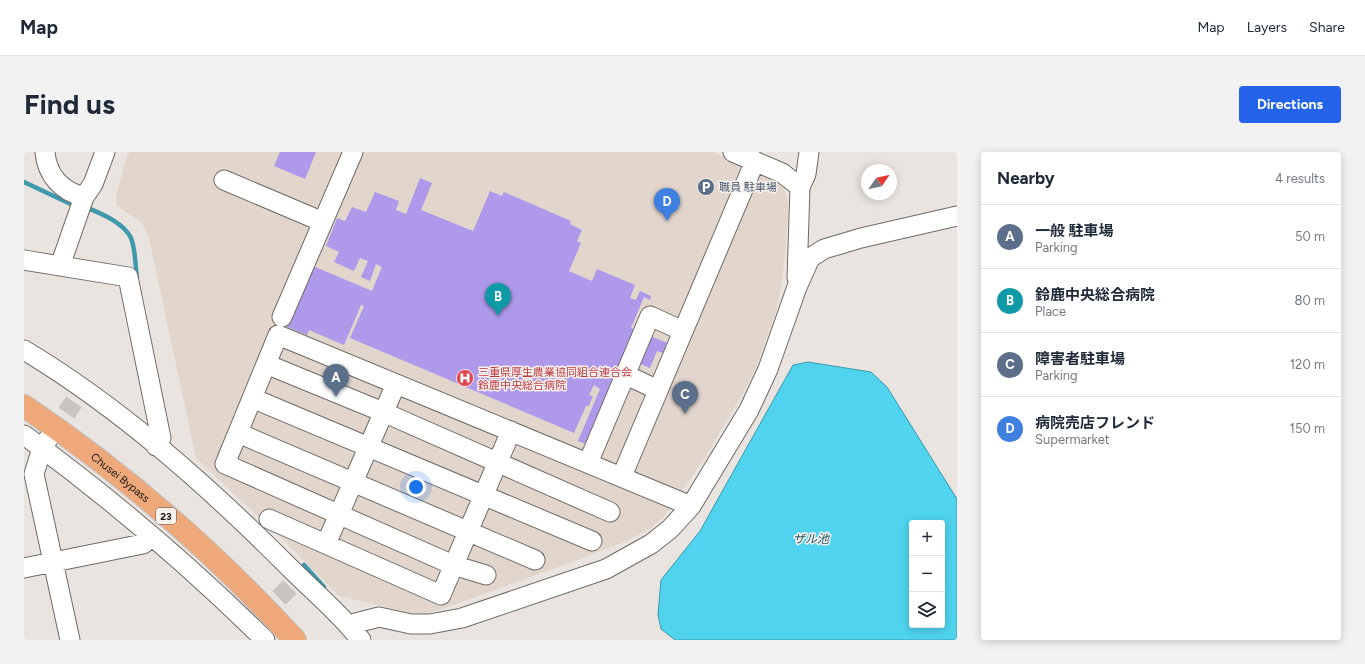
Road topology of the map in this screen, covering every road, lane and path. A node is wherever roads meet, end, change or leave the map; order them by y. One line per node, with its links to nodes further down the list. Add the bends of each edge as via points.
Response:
1 (45, 152): 9 (street, via 46,166 56,182 72,194)
2 (105, 152): 9 (street, via 93,184)
3 (353, 152): 11 (street)
4 (733, 152): 6 (street)
5 (809, 152): 8 (street, via 806,174)
6 (755, 161): 8 (street, via 782,173); 16 (street)
7 (224, 180): 11 (street)
8 (800, 187): 14 (street)
9 (84, 197): 13 (street)
10 (957, 216): 14 (street, via 824,249 810,258)
11 (323, 222): 15 (street)
12 (24, 260): 13 (street)
13 (60, 266): 29 (street, via 128,277 161,438)
14 (797, 287): 36 (street, via 768,369 749,410)
15 (282, 317)
16 (683, 331): 19 (street, via 650,316); 20 (street)
17 (24, 350): 29 (street, via 78,396 113,411)
18 (266, 364): 21 (street, via 278,335); 22 (street); 24 (street)
19 (624, 374): 20 (street); 31 (street)
20 (667, 381): 33 (street)
21 (396, 384): 24 (street); 25 (street)
22 (252, 398): 26 (street); 30 (street)
23 (24, 406): 52 (highway, Chusei Bypass / 23, via 98,460 159,510 217,562)
24 (383, 412): 30 (street); 32 (street)
25 (511, 431): 31 (street); 32 (street)
26 (238, 433): 34 (street); 38 (street, via 225,464)
27 (24, 436): 28 (street)
28 (46, 442): 41 (street); 45 (street, via 34,474)
29 (156, 446): 49 (street, via 194,476 248,526 295,582)
30 (368, 447): 34 (street); 35 (street)
31 (578, 459): 33 (street)
32 (496, 463): 35 (street); 37 (street)
33 (622, 476): 36 (street)
34 (352, 482): 38 (street); 40 (street)
35 (483, 495): 40 (street); 42 (street)
36 (692, 506): 49 (street, via 651,544 606,569 446,622 411,624 379,618)
37 (610, 512)
38 (339, 513): 43 (street); 46 (street)
39 (269, 519): 43 (street)
40 (467, 531): 44 (street); 46 (street)
41 (152, 537): 45 (street, via 143,544); 51 (street, via 254,622)
42 (592, 541)
43 (326, 544): 46 (street, via 441,595)
44 (535, 560)
45 (54, 562): 47 (street); 50 (street)
46 (453, 565): 48 (street)
47 (24, 568)
48 (486, 575)
49 (348, 625): 53 (street)
50 (70, 640)
51 (266, 640)
52 (295, 640)
53 (361, 640)

